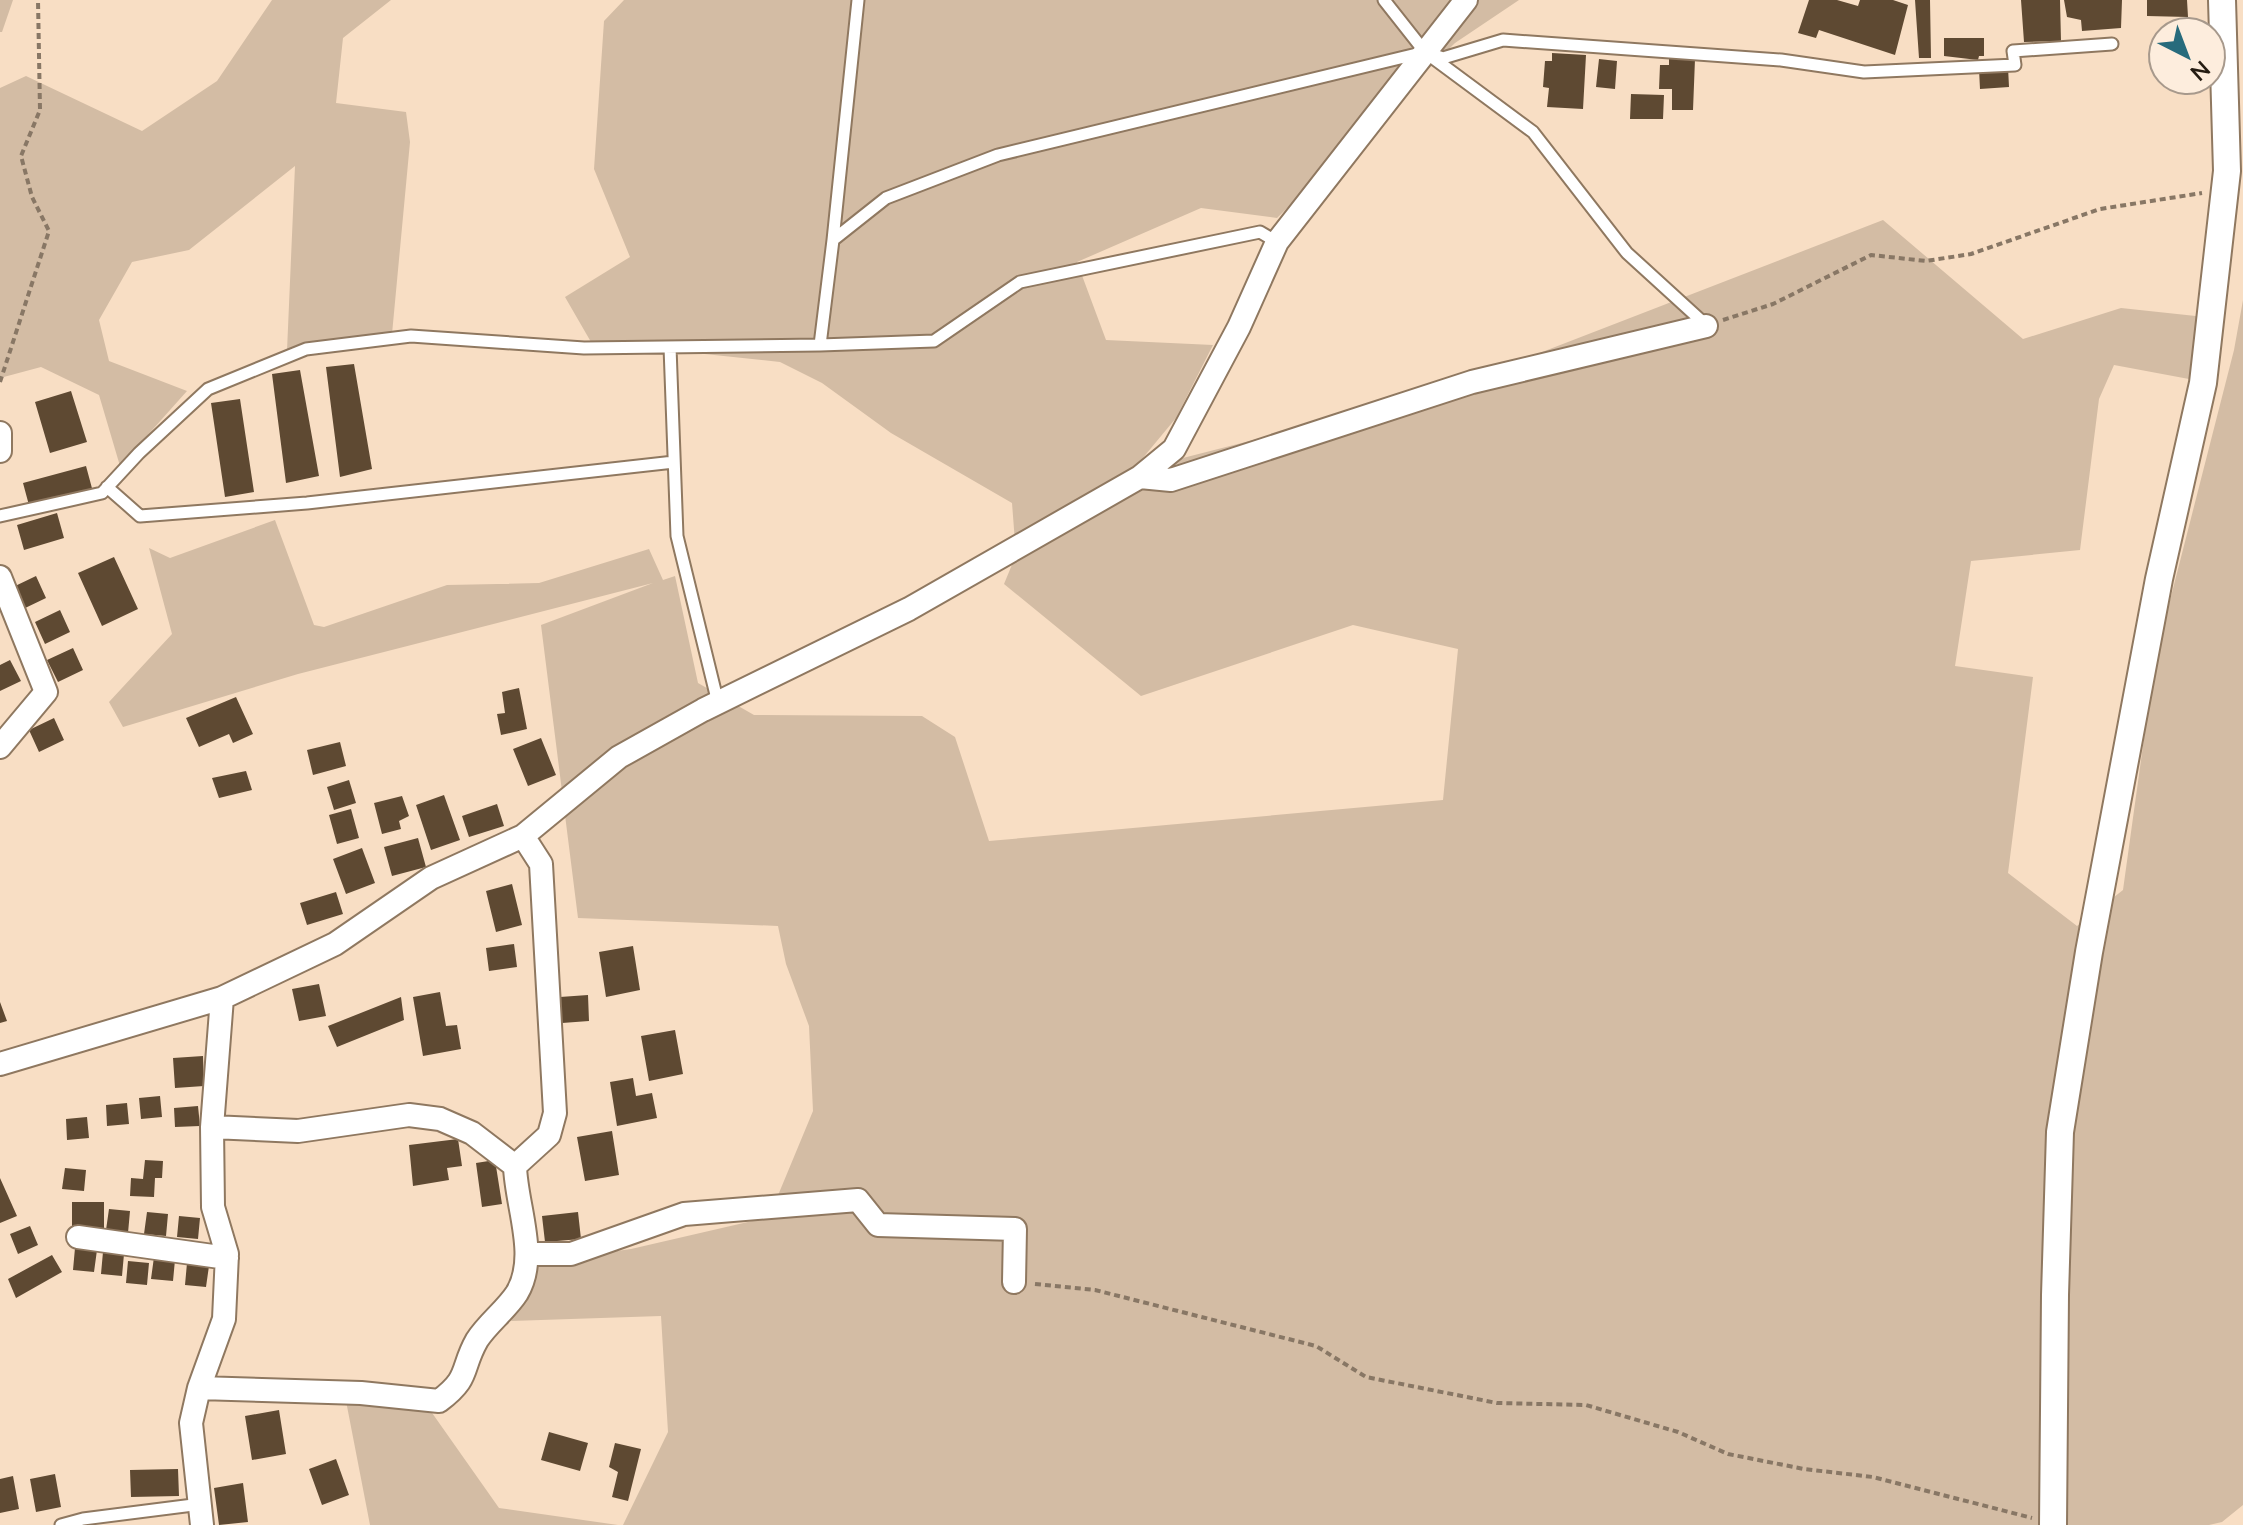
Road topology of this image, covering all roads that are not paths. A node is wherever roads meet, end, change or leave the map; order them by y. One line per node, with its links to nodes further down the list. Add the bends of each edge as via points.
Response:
1 (858, 0): 7 (lane)
2 (1384, 0): 6 (lane)
3 (1466, 0): 6 (street)
4 (2222, 0): 32 (street, via 2224,190 2203,383 2159,579 2060,1132)
5 (2112, 44): 6 (lane, via 2013,51 2015,65 1893,72 1503,40 1443,58)
6 (1425, 52): 7 (lane, via 998,155 886,198); 8 (street); 9 (lane, via 1533,132 1627,253)
7 (833, 240): 10 (lane)
8 (1277, 242): 10 (lane, via 1260,232 1020,282 934,341); 15 (street, via 1174,449)
9 (1706, 326): 15 (street, via 1472,382 1171,480)
10 (820, 345): 11 (lane)
11 (670, 347): 14 (lane); 16 (lane, via 584,348 411,336 306,349 208,389)
12 (0, 433): 13 (street)
13 (0, 451)
14 (674, 462): 16 (lane, via 140,516); 19 (lane, via 677,536)
15 (1140, 477): 19 (street, via 909,609)
16 (107, 487): 17 (lane, via 102,493)
17 (0, 516)
18 (0, 577): 20 (street, via 46,692)
19 (718, 703): 21 (street, via 619,757)
20 (0, 747)
21 (523, 836): 22 (street, via 431,878 335,944); 25 (street, via 541,864 555,1113 549,1135)
22 (222, 998): 23 (street); 24 (street)
23 (0, 1064)
24 (212, 1127): 25 (street, via 298,1131 409,1115 440,1119 472,1133); 28 (street, via 213,1207)
25 (515, 1166): 27 (street)
26 (78, 1237): 28 (street)
27 (527, 1254): 29 (street, via 571,1254 684,1214 858,1200 878,1225 1015,1229); 30 (street, via 517,1293 477,1341 461,1384 439,1401)
28 (227, 1258): 30 (street, via 224,1319)
29 (1014, 1282)
30 (199, 1388): 31 (street, via 191,1423)
31 (202, 1515): 33 (lane, via 83,1519)
32 (2053, 1524)
33 (61, 1525)

